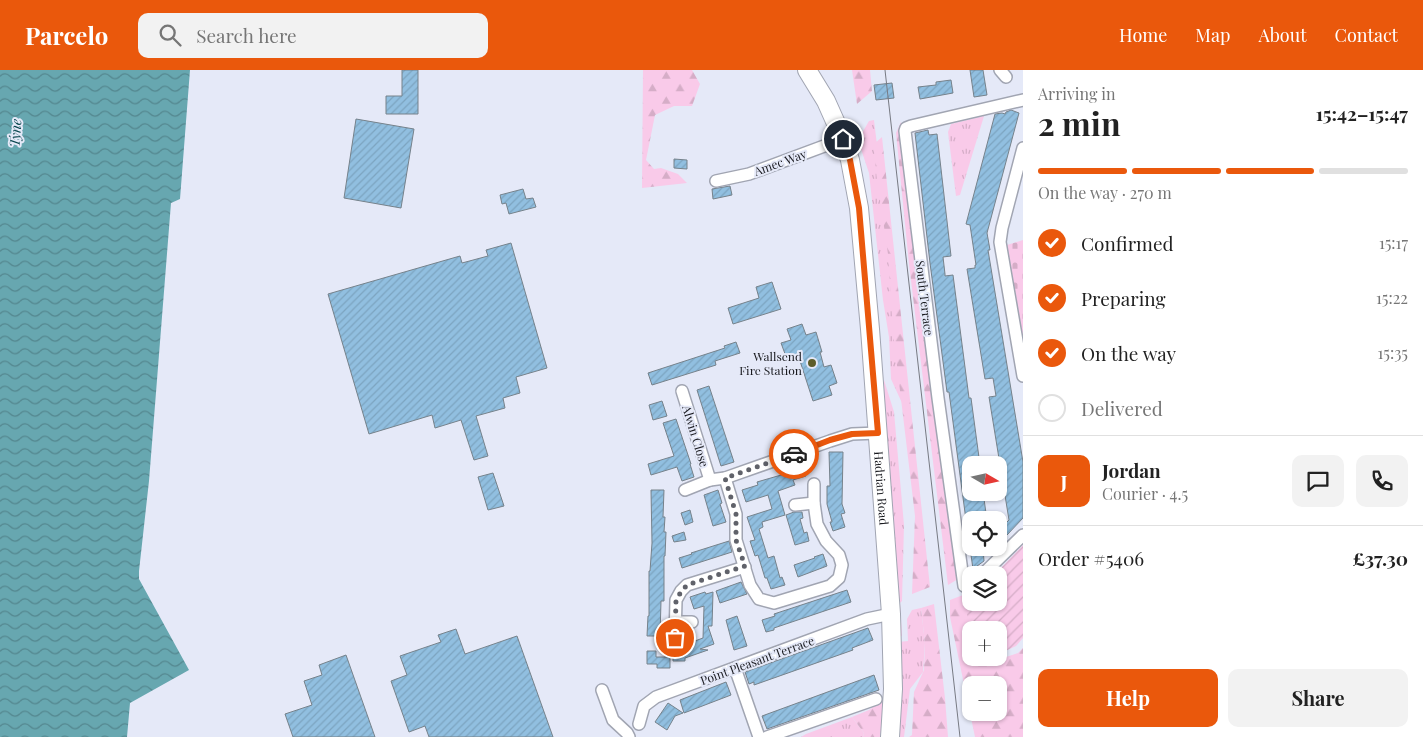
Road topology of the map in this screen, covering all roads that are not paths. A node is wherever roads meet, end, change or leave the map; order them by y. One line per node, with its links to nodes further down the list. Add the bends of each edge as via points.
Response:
1 (807, 70): 3 (main road, Hadrian Road, via 826,101)
2 (1023, 100): 17 (street, South Terrace, via 919,124 905,131 936,389)
3 (843, 139): 5 (street, Amec Way, via 749,174); 8 (main road, Hadrian Road, via 859,208)
4 (1023, 148): 6 (street, via 1000,242)
5 (716, 181)
6 (1023, 376)
7 (682, 391): 10 (street, Alwin Close)
8 (878, 433): 9 (street, via 852,434 830,440); 19 (main road, Hadrian Road)
9 (725, 478): 10 (street); 16 (street, via 736,514 736,540)
10 (710, 480): 12 (street)
11 (814, 484): 13 (street)
12 (685, 490)
13 (814, 503): 14 (street); 16 (street, via 817,524 839,556 842,565 839,578 830,586 774,603 759,599 750,585)
14 (794, 505)
15 (1023, 535): 18 (street)
16 (745, 566): 20 (street, via 687,585 676,600)
17 (965, 566)
18 (991, 566)
19 (891, 614): 23 (street, Point Pleasant Terrace, via 868,619); 29 (main road, Hadrian Road, via 893,689)
20 (676, 622): 21 (street); 22 (street)
21 (692, 622)
22 (675, 638)
23 (736, 668): 26 (street, Point Pleasant Terrace, via 656,697 644,706); 27 (street)
24 (602, 690): 26 (street, via 613,720 627,733)
25 (876, 699): 28 (street)
26 (635, 733)
27 (759, 737)
28 (767, 737)
29 (890, 737)

